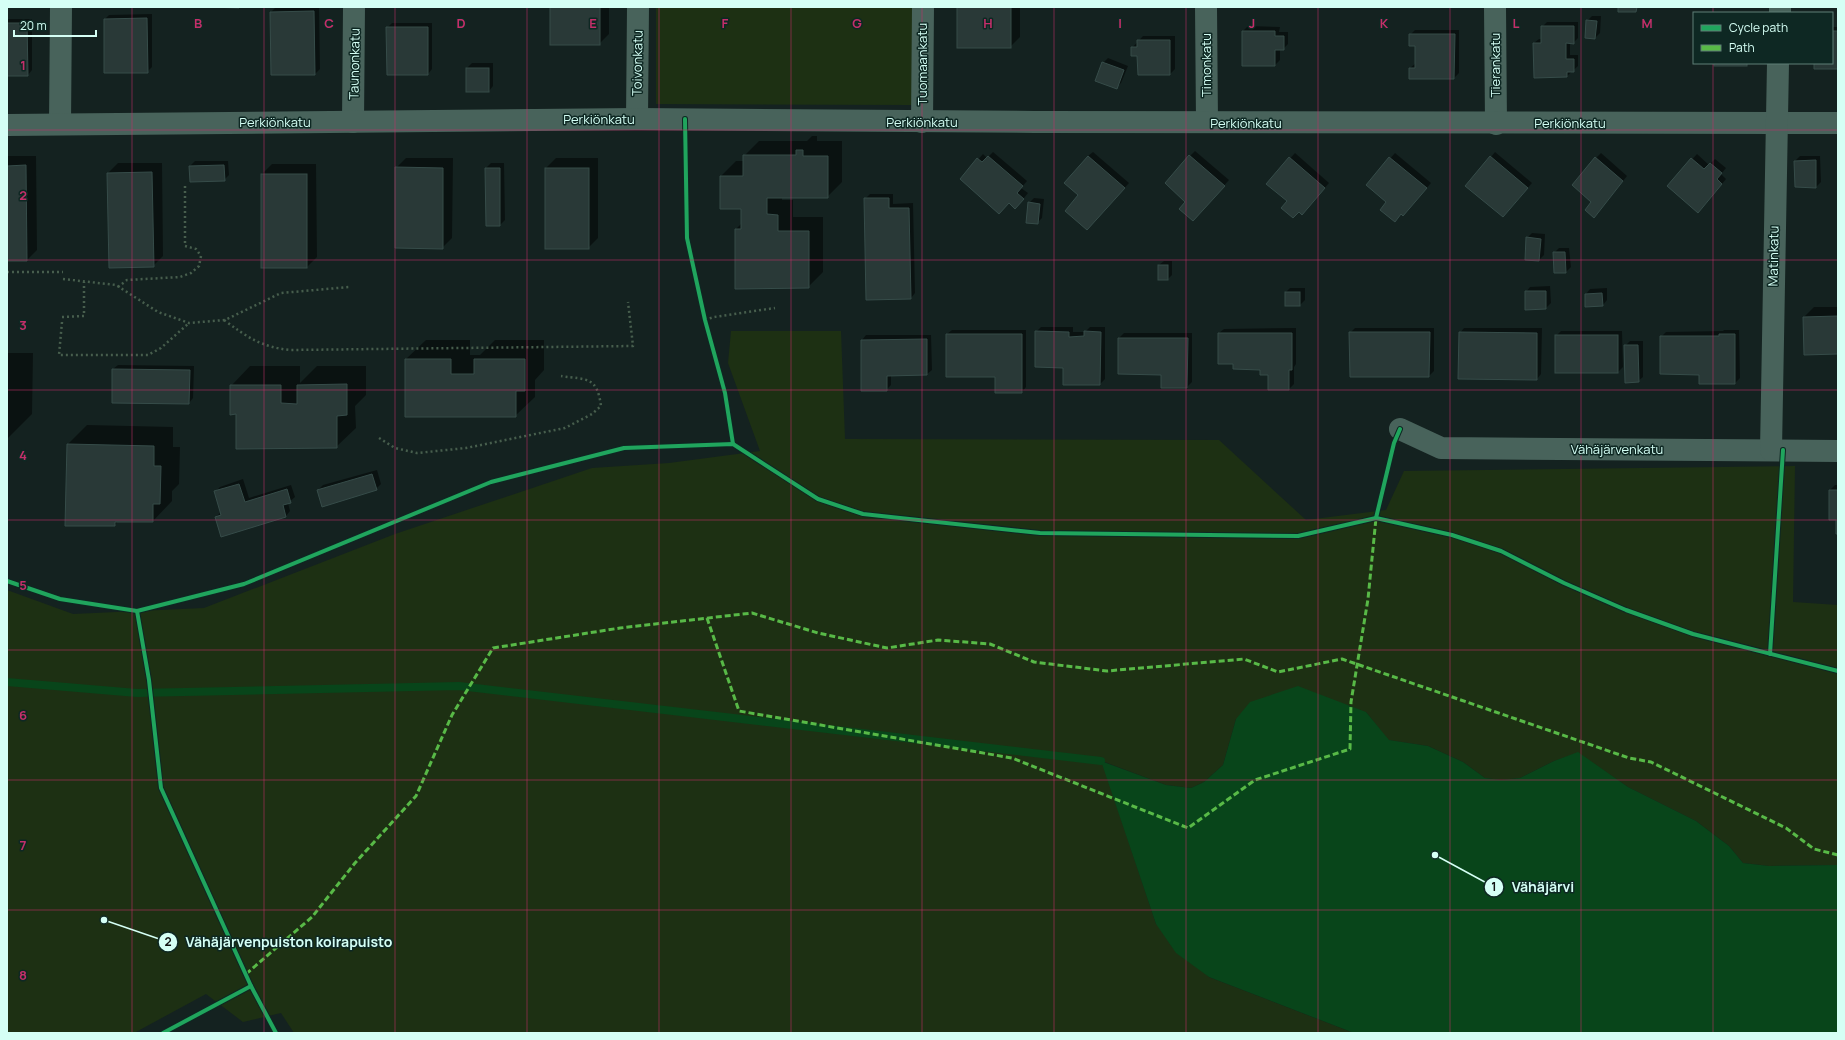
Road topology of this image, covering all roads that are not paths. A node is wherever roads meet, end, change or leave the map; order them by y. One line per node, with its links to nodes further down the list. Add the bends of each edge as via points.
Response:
1 (62, 7): 14 (street)
2 (354, 7): 9 (street, Taunonkatu)
3 (638, 7): 8 (street, Toivonkatu)
4 (923, 7): 10 (street, Tuomaankatu)
5 (1206, 7): 11 (street, Timonkatu)
6 (1495, 7): 15 (street, Tierankatu)
7 (1778, 64): 12 (street, Matinkatu)
8 (637, 119): 9 (street, Perkiönkatu); 10 (street, Perkiönkatu)
9 (353, 122): 14 (street, Perkiönkatu)
10 (922, 122): 11 (street, Perkiönkatu)
11 (1207, 122): 15 (street, Perkiönkatu)
12 (1776, 122): 13 (street, Perkiönkatu); 15 (street, Perkiönkatu); 18 (street, Matinkatu)
13 (1838, 123)
14 (60, 124): 16 (street, Perkiönkatu)
15 (1496, 124)
16 (7, 125)
17 (1400, 429): 18 (street, Vähäjärvenkatu, via 1441,448)
18 (1771, 450): 19 (street, Vähäjärvenkatu)
19 (1838, 451)

